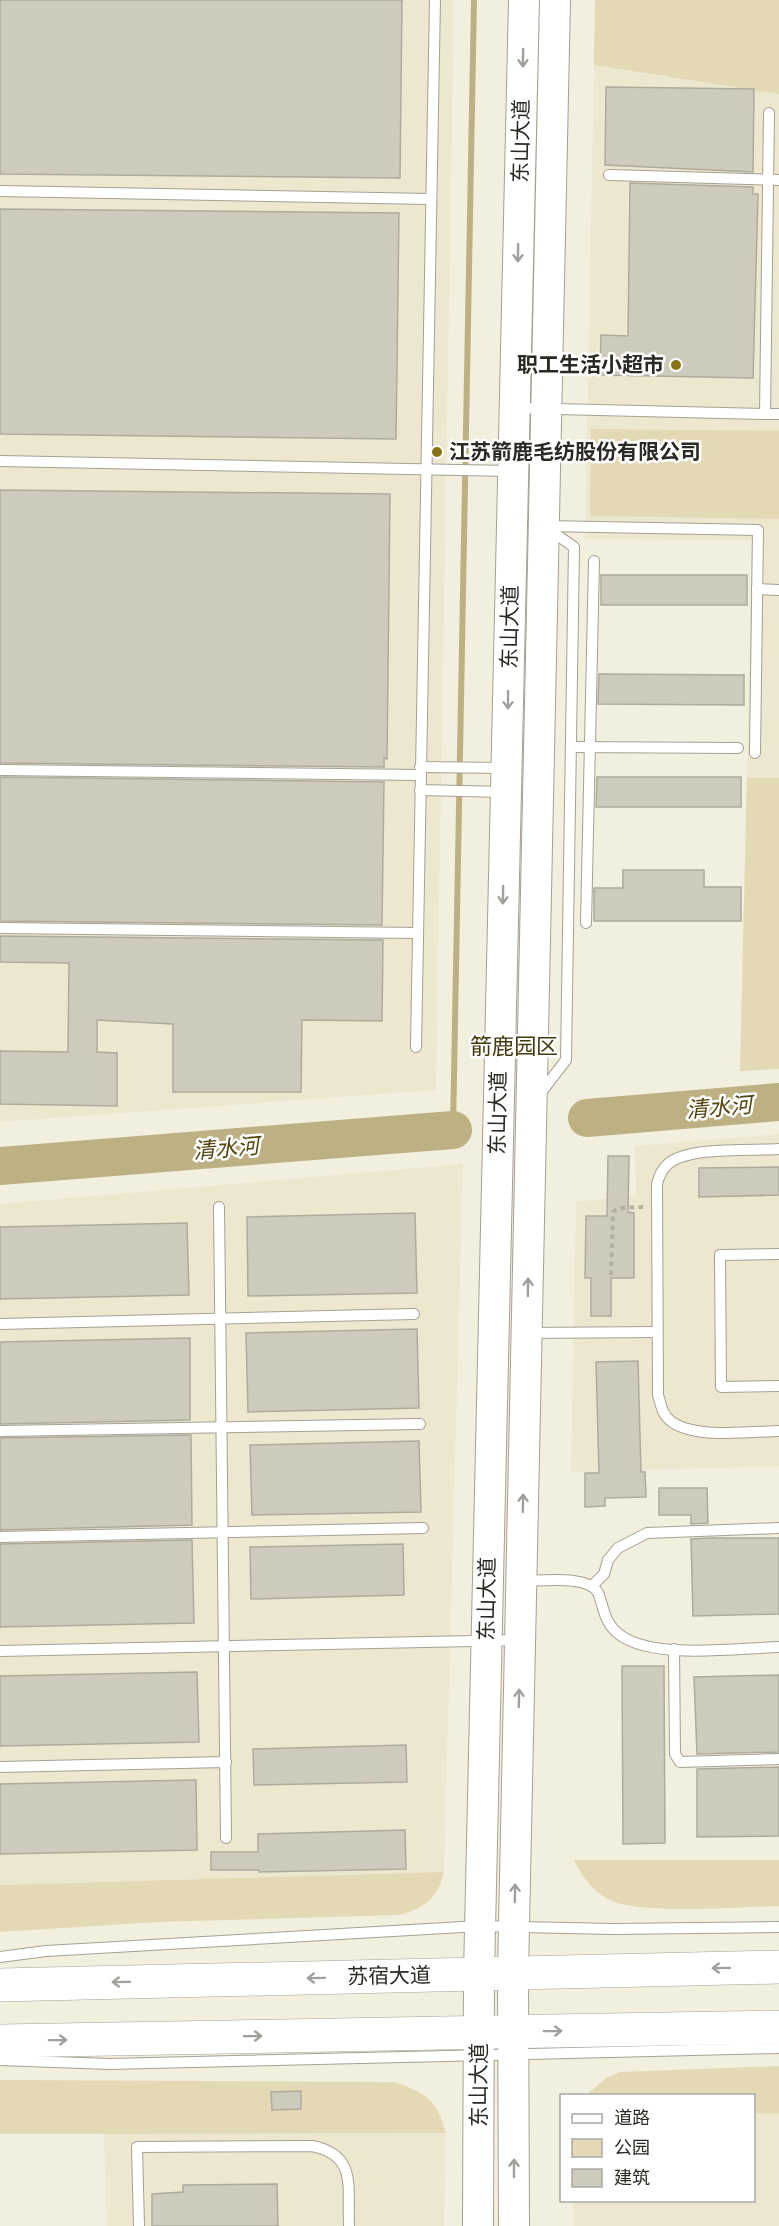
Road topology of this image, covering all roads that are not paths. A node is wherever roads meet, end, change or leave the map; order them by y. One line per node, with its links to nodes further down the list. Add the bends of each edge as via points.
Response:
1 (435, 0): 8 (lane)
2 (524, 0): 9 (main road, 东山大道, one-way to 9)
3 (555, 0): 10 (main road, 东山大道)
4 (769, 113): 6 (lane)
5 (609, 175): 6 (lane)
6 (773, 180): 11 (lane)
7 (0, 191): 8 (lane)
8 (431, 199): 14 (lane)
9 (515, 408): 10 (lane); 15 (main road, 东山大道)
10 (547, 409): 11 (lane); 15 (main road, 东山大道)
11 (765, 414): 12 (lane)
12 (779, 414)
13 (0, 461): 14 (lane)
14 (425, 470): 15 (lane); 25 (lane)
15 (529, 472): 16 (main road, 东山大道)
16 (528, 526): 18 (lane, via 758,530); 20 (lane, via 574,548); 26 (main road, 东山大道, one-way to 26); 32 (main road, 东山大道)
17 (594, 561): 21 (lane)
18 (758, 589): 19 (lane); 23 (lane)
19 (779, 590)
20 (571, 747): 21 (lane); 32 (lane, via 566,1060)
21 (589, 747): 22 (lane); 28 (lane)
22 (738, 748)
23 (755, 753)
24 (0, 770): 25 (lane)
25 (420, 771): 26 (lane, via 470,767); 27 (lane)
26 (506, 780): 27 (lane, via 470,791); 52 (main road, 东山大道, one-way to 52)
27 (420, 790): 30 (lane)
28 (586, 923)
29 (0, 928): 30 (lane)
30 (418, 933): 31 (lane)
31 (416, 1047)
32 (532, 1105): 40 (main road, 东山大道, one-way to 32)
33 (779, 1149): 39 (lane, via 691,1154 669,1163 661,1173 657,1184)
34 (219, 1207): 37 (lane)
35 (779, 1254): 41 (lane, via 720,1255 721,1387)
36 (414, 1314): 37 (lane)
37 (220, 1319): 38 (lane); 43 (lane)
38 (0, 1324)
39 (657, 1332): 40 (lane); 45 (lane, via 658,1395 664,1414 672,1423 693,1432)
40 (527, 1333): 50 (main road, 东山大道, one-way to 40)
41 (779, 1386)
42 (420, 1424): 43 (lane)
43 (222, 1427): 44 (lane); 48 (lane)
44 (0, 1431)
45 (779, 1431)
46 (423, 1528): 48 (lane)
47 (779, 1528): 51 (lane, via 647,1533 618,1548)
48 (223, 1532): 49 (lane); 54 (lane)
49 (0, 1537)
50 (522, 1581): 51 (lane, via 582,1581); 53 (main road, 东山大道)
51 (593, 1585): 56 (lane, via 608,1622 620,1635 641,1644)
52 (486, 1640): 53 (lane); 54 (lane); 62 (main road, 东山大道)
53 (520, 1640): 63 (main road, 东山大道, one-way to 53)
54 (224, 1646): 57 (lane); 59 (lane)
55 (779, 1647): 56 (lane)
56 (674, 1649): 58 (lane, via 675,1754 680,1762)
57 (0, 1651)
58 (779, 1760)
59 (226, 1761): 60 (lane); 61 (lane)
60 (0, 1767)
61 (226, 1838)
62 (480, 1926): 63 (lane); 65 (lane, via 46,1951); 68 (main road, 东山大道)
63 (514, 1927): 64 (lane); 67 (main road, 东山大道)
64 (779, 1927)
65 (0, 1958)
66 (779, 1967): 67 (main road, 苏宿大道, one-way to 67)
67 (513, 1972): 68 (main road, 苏宿大道); 73 (main road, 东山大道)
68 (479, 1974): 69 (main road, 苏宿大道, one-way to 69); 72 (main road, 东山大道)
69 (0, 1985)
70 (779, 2026): 73 (main road, one-way to 70)
71 (0, 2041): 72 (main road, one-way to 72)
72 (479, 2044): 73 (main road); 75 (lane, via 109,2064); 78 (main road, 东山大道)
73 (513, 2044): 74 (lane); 79 (main road, 东山大道, one-way to 73)
74 (779, 2048)
75 (0, 2060)
76 (139, 2226): 77 (lane, via 137,2147 312,2146 328,2149 343,2160)
77 (349, 2226)
78 (478, 2226)
79 (514, 2226)

